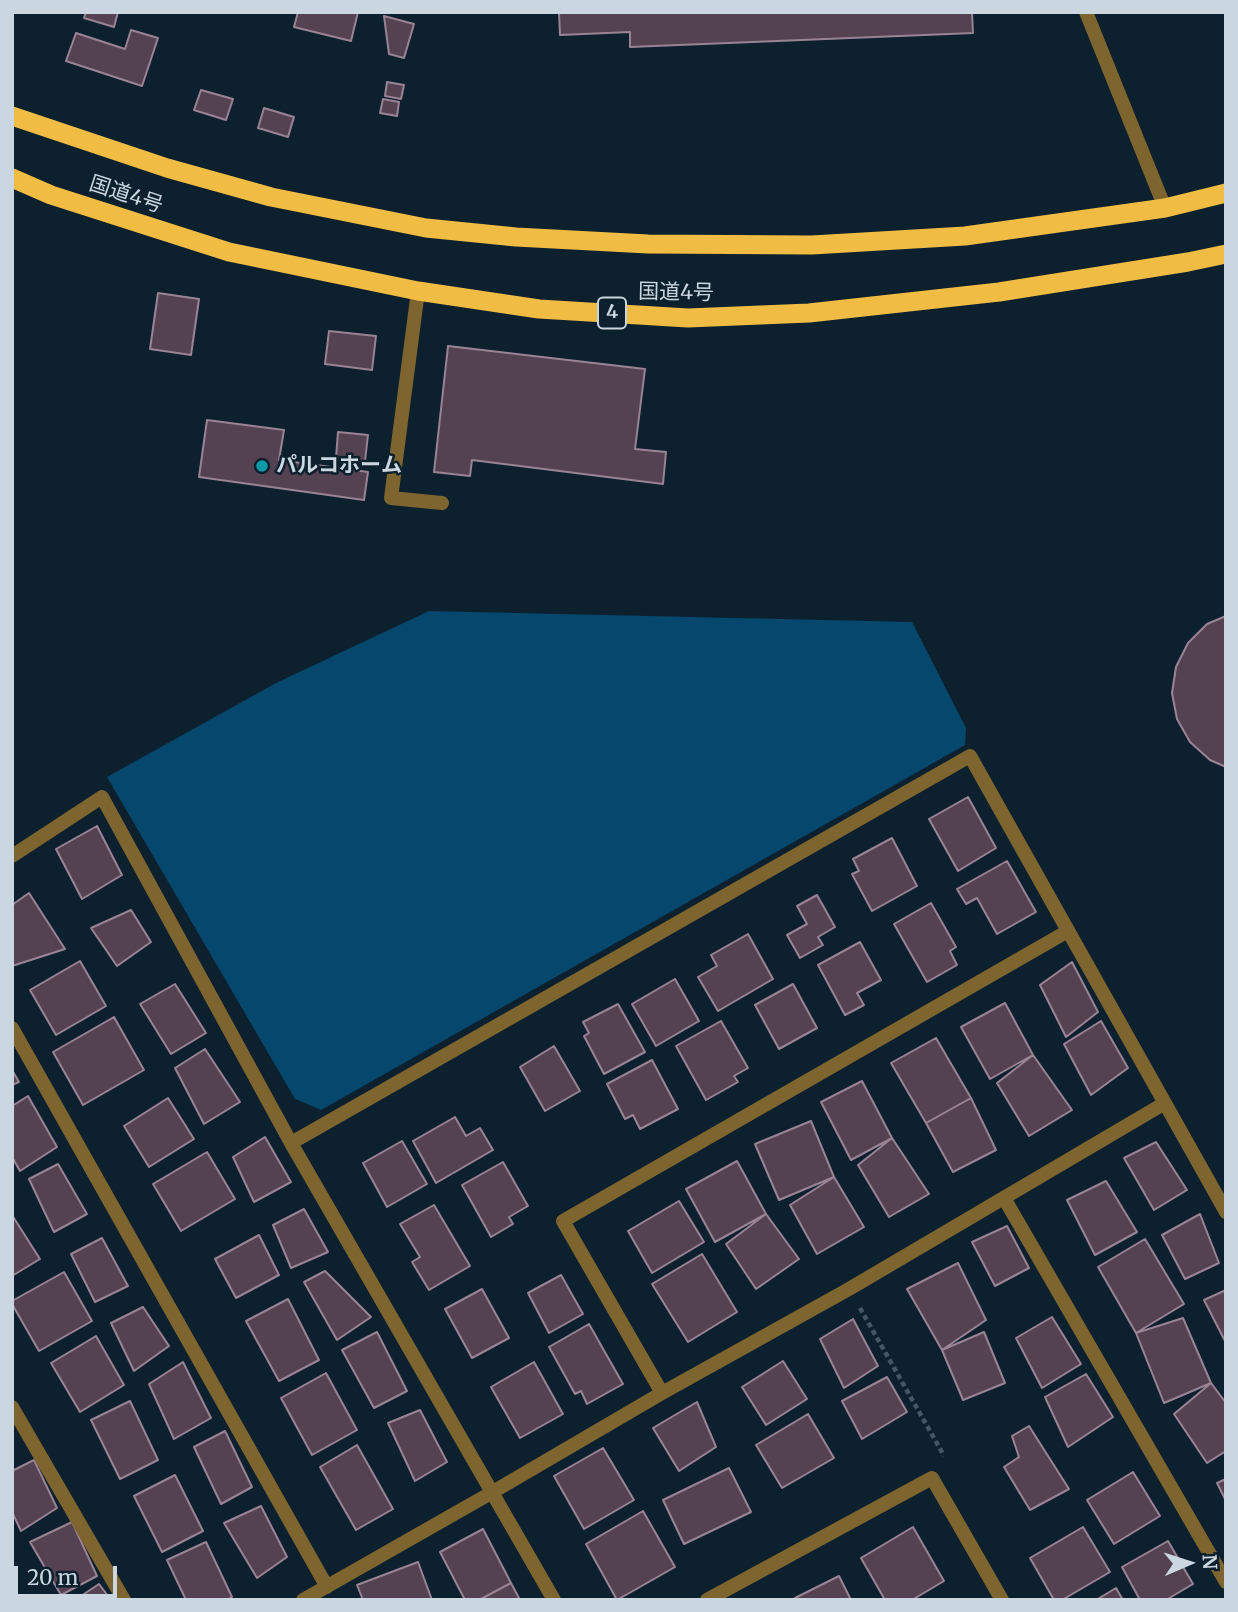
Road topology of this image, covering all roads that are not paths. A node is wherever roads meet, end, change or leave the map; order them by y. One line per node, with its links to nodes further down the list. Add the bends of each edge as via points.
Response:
1 (1086, 12): 5 (street)
2 (12, 116): 5 (highway, 国道4号, via 271,197 426,229 516,237 813,246 965,236)
3 (12, 178): 7 (highway, 国道4号 / 4, via 51,195 229,252)
4 (1226, 193): 5 (highway, 国道4号)
5 (1165, 208)
6 (1226, 254): 7 (highway, 国道4号 / 4, via 999,292 809,313 688,318 539,309)
7 (418, 291): 8 (street, via 391,498)
8 (442, 503)
9 (12, 856): 13 (street, via 102,797)
10 (1068, 930): 12 (street); 13 (street, via 970,757); 16 (street, via 563,1221)
11 (12, 1028): 20 (street)
12 (1166, 1103): 14 (street); 15 (street)
13 (291, 1143): 18 (street)
14 (1004, 1198): 16 (street); 19 (street)
15 (1226, 1212)
16 (662, 1393): 18 (street)
17 (12, 1407): 21 (street)
18 (491, 1493): 20 (street); 23 (street)
19 (1226, 1583)
20 (327, 1587): 22 (street)
21 (124, 1600)
22 (303, 1600)
23 (554, 1600)
24 (708, 1600): 25 (street, via 932,1478)
25 (1002, 1600)

